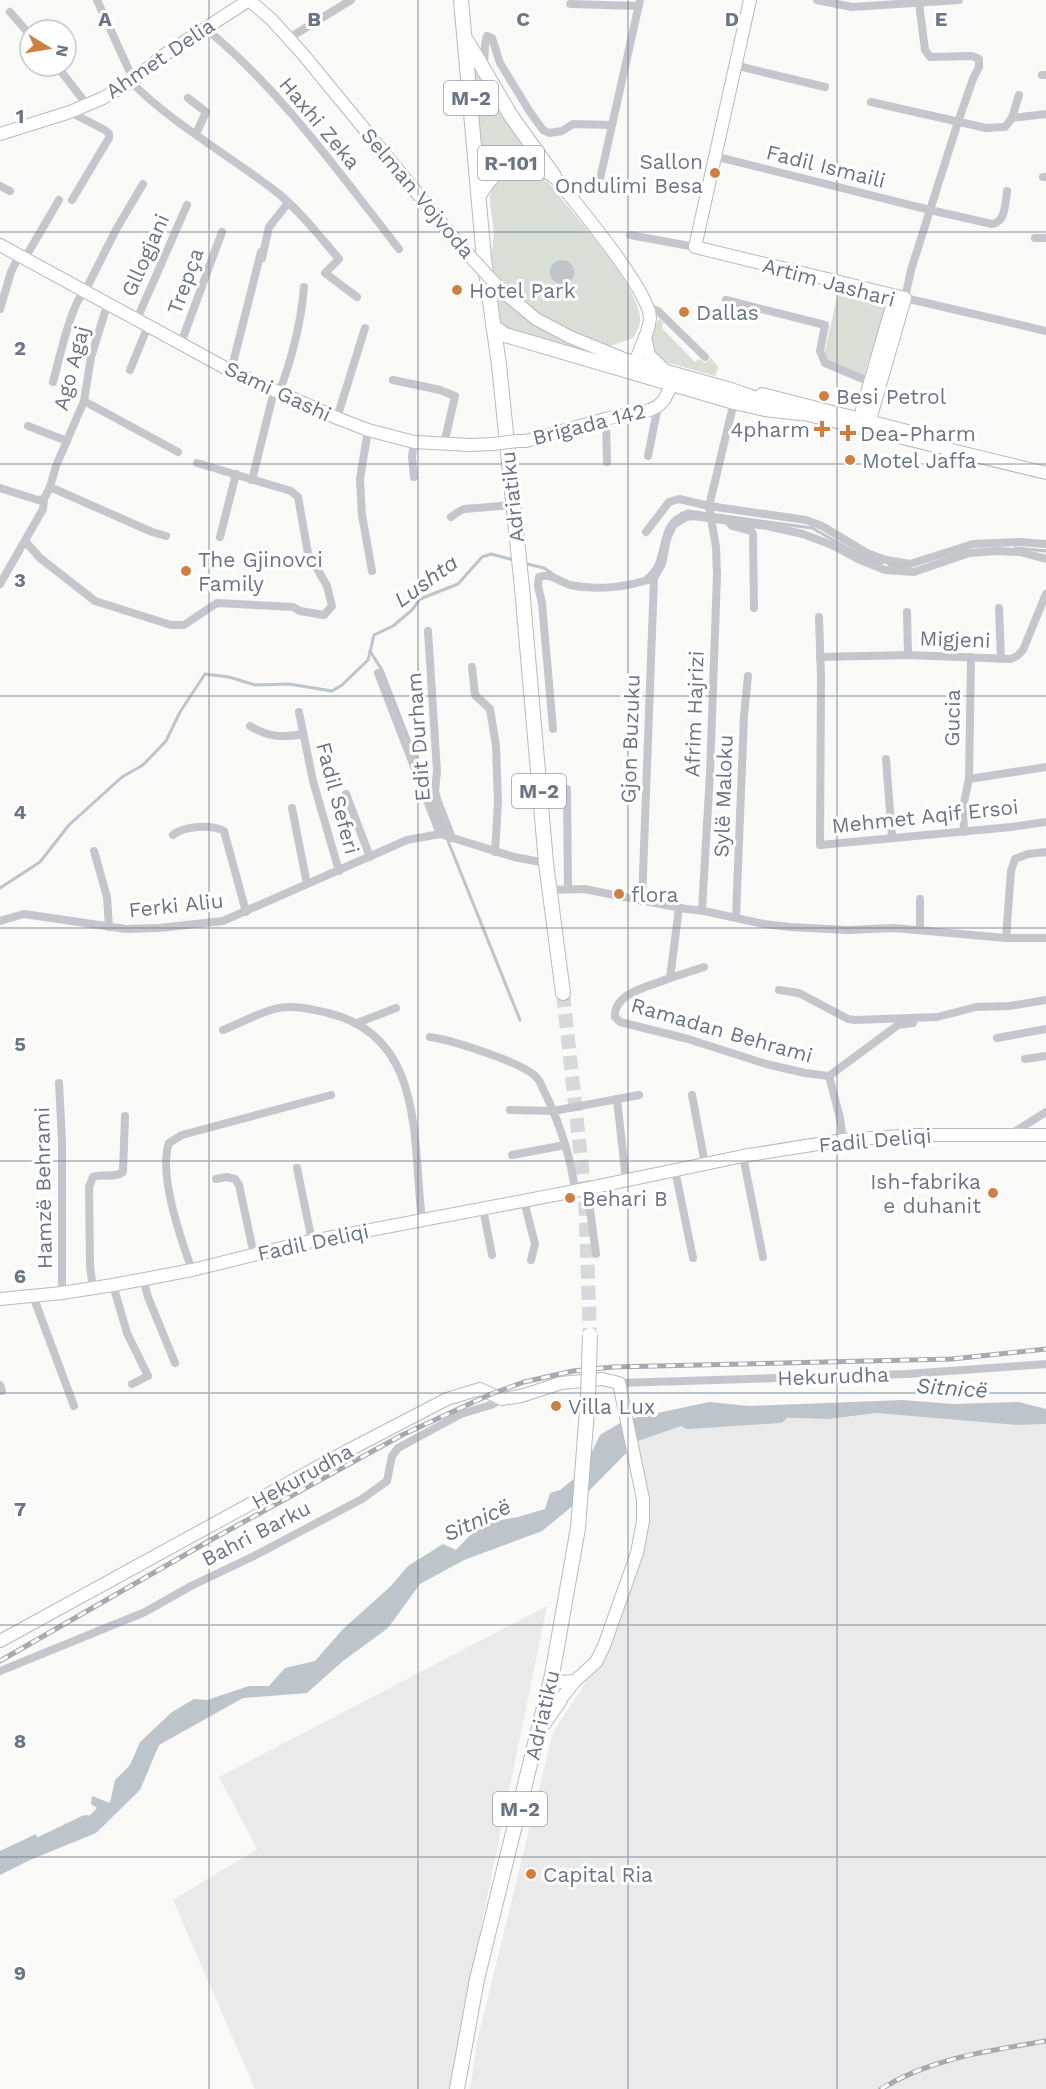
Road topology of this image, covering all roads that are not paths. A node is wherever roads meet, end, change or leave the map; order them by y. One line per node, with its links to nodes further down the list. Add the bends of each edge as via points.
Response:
1 (97, 0): 19 (street)
2 (249, 0): 13 (street, Ahmet Delia); 15 (street, Selman Vojvoda)
3 (351, 0): 15 (street)
4 (460, 0): 14 (main road, Adriatiku / M-2)
5 (750, 0): 16 (street)
6 (817, 0): 9 (street, via 852,7)
7 (960, 0): 9 (street)
8 (640, 3): 10 (street); 29 (street)
9 (919, 3): 28 (street, via 925,50 930,57 980,59)
10 (570, 4)
11 (10, 12): 12 (street)
12 (18, 21)
13 (205, 28): 19 (street, Ahmet Delia, via 164,54); 51 (street, Haxhi Zeka, via 291,114)
14 (465, 36): 17 (main road, R-101); 39 (main road, Adriatiku / M-2)
15 (289, 38): 69 (street, Selman Vojvoda, bridge, via 501,290 536,319)
16 (734, 66): 20 (street); 32 (street)
17 (482, 70): 29 (street, via 487,36 492,38 500,63 543,130 562,131 573,124); 33 (main road, R-101)
18 (66, 78): 24 (street)
19 (132, 81): 24 (street, Ahmet Delia); 31 (street, via 144,96)
20 (825, 87)
21 (1018, 95): 27 (street)
22 (188, 98): 31 (street, via 206,112)
23 (871, 102): 28 (street)
24 (87, 105): 25 (street, Ahmet Delia)
25 (70, 112): 30 (street, Ahmet Delia); 41 (street, Ahmet Delia, via 105,130 110,138)
26 (1046, 114): 27 (street)
27 (1012, 118): 28 (street, via 1005,127 997,128)
28 (958, 122): 44 (street)
29 (612, 125): 36 (street)
30 (0, 134)
31 (196, 134): 42 (street)
32 (714, 156): 44 (street, Fadil Ismaili); 50 (street)
33 (554, 176): 39 (main road, R-101, via 529,163 511,163 495,174); 59 (street, R-101, via 630,274)
34 (143, 184): 54 (street)
35 (0, 186): 37 (street)
36 (598, 188)
37 (9, 191)
38 (1007, 191): 44 (street, Fadil Ismaili, via 998,223)
39 (478, 195): 62 (main road, Adriatiku / M-2)
40 (59, 200): 52 (street)
41 (72, 200)
42 (288, 203): 55 (street, via 339,259 325,273); 72 (street, via 269,227)
43 (187, 205): 61 (street, Gllogjani)
44 (930, 210): 56 (street)
45 (222, 232): 67 (street, Trepça)
46 (630, 235): 50 (street, Artim Jashari)
47 (1035, 238): 48 (street)
48 (1046, 238)
49 (0, 245): 52 (street, Sami Gashi)
50 (695, 247): 56 (street, Artim Jashari)
51 (399, 249)
52 (22, 257): 54 (street, Sami Gashi); 60 (street, via 11,272)
53 (304, 286): 77 (street, via 302,317 292,359)
54 (85, 291): 58 (street, Sami Gashi); 75 (street, via 75,309)
55 (357, 297)
56 (900, 297): 64 (street); 76 (street); 84 (street, Artim Jashari)
57 (726, 300): 76 (street, via 825,325 820,351 825,363)
58 (110, 304): 61 (street, Sami Gashi); 79 (street, Ago Agaj, via 91,357)
59 (648, 307): 65 (street, via 650,320); 68 (street, via 658,311)
60 (0, 309)
61 (142, 322): 67 (street, Sami Gashi); 71 (street)
62 (493, 326): 66 (main road, via 498,332); 70 (main road, Adriatiku / M-2)
63 (365, 328): 82 (street)
64 (1046, 331)
65 (645, 337): 69 (street); 73 (street, via 649,355)
66 (516, 338): 70 (main road); 73 (main road)
67 (182, 343): 72 (street, Sami Gashi)
68 (705, 357)
69 (635, 362): 73 (street, Selman Vojvoda)
70 (499, 364): 103 (main road, Adriatiku / M-2)
71 (130, 370)
72 (231, 371): 77 (street, Sami Gashi)
73 (669, 378): 78 (main road); 80 (street, Brigada 142)
74 (393, 380): 89 (street, via 455,396)
75 (53, 382)
76 (870, 382): 84 (street)
77 (277, 392): 82 (street, Sami Gashi); 99 (street)
78 (733, 395): 81 (main road, via 765,409); 84 (street, via 763,394); 104 (street, Afrim Hajrizi)
79 (84, 401): 87 (street, Ago Agaj); 91 (street)
80 (658, 406): 83 (street, Brigada 142); 92 (street)
81 (800, 413): 84 (street)
82 (337, 418): 86 (street, Sami Gashi)
83 (609, 418): 90 (street, Brigada 142, bridge, via 526,441); 93 (street)
84 (863, 424): 95 (street); 96 (street)
85 (28, 426): 87 (street, Ago Agaj)
86 (368, 430): 88 (street, Sami Gashi); 116 (street, via 360,479)
87 (67, 441): 100 (street, Ago Agaj)
88 (414, 442): 89 (street, Sami Gashi); 98 (street)
89 (444, 444): 90 (street, Sami Gashi)
90 (493, 444)
91 (178, 452)
92 (648, 456)
93 (607, 462)
94 (197, 463): 97 (street)
95 (1046, 468)
96 (1046, 473)
97 (236, 474): 99 (street); 112 (street)
98 (414, 477)
99 (252, 480): 113 (street, via 291,491 298,497 308,553 331,594 332,606 324,615 293,607 217,603 184,625 171,626 95,601)
100 (50, 487): 102 (street, Ago Agaj); 111 (street)
101 (0, 488): 102 (street)
102 (44, 499): 113 (street, Ago Agaj, via 43,509)
103 (512, 505): 105 (street, via 464,509); 152 (main road, Adriatiku / M-2)
104 (709, 506): 106 (street, Afrim Hajrizi); 108 (street); 109 (street, via 680,499 669,502)
105 (451, 517)
106 (711, 519): 107 (street); 118 (street, Gjon Buzuku, via 686,516 673,525); 160 (street, Afrim Hajrizi, via 717,566 716,624)
107 (728, 520): 110 (street); 121 (street, via 732,526 753,534)
108 (806, 520): 110 (street); 114 (street, via 867,553 910,564 973,544)
109 (646, 532)
110 (803, 534): 115 (street, via 885,570 914,572 969,553 997,551)
111 (166, 536)
112 (220, 537)
113 (25, 542): 117 (street, Ago Agaj)
114 (1045, 544)
115 (1046, 559)
116 (372, 571)
117 (3, 574): 119 (street, Ago Agaj)
118 (654, 578): 135 (street, via 604,588 578,587 550,576 539,577); 158 (street, Gjon Buzuku)
119 (0, 584)
120 (1046, 594): 129 (street, Migjeni, via 1023,650 1017,657)
121 (754, 608)
122 (999, 608): 129 (street, Migjeni)
123 (907, 612): 126 (street, Migjeni)
124 (819, 617): 127 (street, Mehmet Aqif Ersoi)
125 (428, 631): 146 (street, Edit Durham, via 435,791)
126 (908, 656): 127 (street, Migjeni); 128 (street, Migjeni)
127 (820, 657): 147 (street, Mehmet Aqif Ersoi, via 819,845)
128 (971, 657): 129 (street, Migjeni); 139 (street, Gucia)
129 (1001, 659)
130 (472, 667): 149 (street, via 475,695 490,709 496,746)
131 (378, 673): 146 (street)
132 (748, 676): 162 (street, Sylë Maloku)
133 (300, 711): 136 (street, Fadil Seferi)
134 (250, 726): 136 (street, Fadil Seferi, via 274,736)
135 (553, 729)
136 (303, 734): 153 (street, Fadil Seferi)
137 (886, 759): 147 (street)
138 (1046, 767): 139 (street)
139 (969, 779): 144 (street, Gucia, via 963,807)
140 (567, 789): 155 (street)
141 (346, 794): 151 (street)
142 (292, 808): 154 (street)
143 (1046, 822): 144 (street, Mehmet Aqif Ersoi)
144 (964, 832): 147 (street, Mehmet Aqif Ersoi)
145 (173, 835): 161 (street, Ferki Aliu, via 199,828 224,831)
146 (446, 836): 149 (street, Ferki Aliu); 151 (street, Ferki Aliu, via 407,840)
147 (892, 837)
148 (94, 851): 164 (street, Ferki Aliu, via 107,897)
149 (495, 852): 152 (street, Ferki Aliu)
150 (1046, 852): 166 (street, via 1015,859)
151 (370, 857): 153 (street, Ferki Aliu)
152 (546, 863): 156 (main road, Adriatiku / M-2)
153 (339, 871): 154 (street, Ferki Aliu)
154 (307, 884): 161 (street, Ferki Aliu)
155 (568, 889): 156 (street); 158 (street)
156 (549, 890): 171 (main road, Adriatiku / M-2)
157 (920, 899): 165 (street)
158 (642, 901): 159 (street)
159 (679, 908): 160 (street); 169 (street, Ramadan Behrami)
160 (702, 910): 162 (street)
161 (246, 912): 164 (street, Ferki Aliu, via 223,921 159,928)
162 (736, 917): 165 (street, via 790,927)
163 (0, 921): 164 (street, Ferki Aliu, via 24,914)
164 (109, 927)
165 (920, 930): 166 (street)
166 (1006, 938): 167 (street)
167 (1046, 938)
168 (704, 967): 169 (street, Ramadan Behrami)
169 (670, 978): 182 (street, Ramadan Behrami, via 624,996 616,1005 615,1017 620,1022 766,1064)
170 (779, 990): 174 (street, via 799,993 851,1020)
171 (563, 993)
172 (1046, 1000): 174 (street, via 976,1007)
173 (396, 1008): 175 (street)
174 (937, 1017): 182 (street, via 898,1025)
175 (357, 1023): 177 (street, via 335,1014 288,1007); 206 (street, via 389,1050 408,1092)
176 (1046, 1029): 179 (street)
177 (223, 1030)
178 (430, 1037): 189 (street, via 472,1047 529,1072 537,1078)
179 (997, 1038)
180 (1046, 1056): 181 (street)
181 (1025, 1059)
182 (829, 1076): 194 (street, Ramadan Behrami)
183 (58, 1083): 218 (street, Hamzë Behrami)
184 (331, 1095): 214 (street, via 182,1135 169,1143 166,1158 174,1216)
185 (639, 1095): 187 (street)
186 (692, 1095): 198 (street)
187 (617, 1099): 189 (street); 202 (street)
188 (510, 1110): 189 (street)
189 (553, 1111): 195 (street)
190 (1046, 1112): 192 (street)
191 (125, 1116): 217 (street, via 123,1172 96,1176 90,1181)
192 (1010, 1135): 193 (street, Fadil Deliqi); 194 (street, Fadil Deliqi)
193 (1046, 1135)
194 (843, 1140): 197 (street, Fadil Deliqi)
195 (565, 1144): 196 (street); 203 (street)
196 (513, 1155)
197 (743, 1156): 198 (street, Fadil Deliqi); 211 (street)
198 (705, 1164): 200 (street, Fadil Deliqi)
199 (297, 1168): 207 (street)
200 (675, 1170): 202 (street, Fadil Deliqi); 212 (street)
201 (216, 1179): 209 (street, via 235,1179 238,1185)
202 (627, 1180): 203 (street, Fadil Deliqi)
203 (581, 1190): 204 (street, Fadil Deliqi); 208 (street)
204 (524, 1201): 205 (street, Fadil Deliqi); 213 (street, via 535,1244)
205 (483, 1209): 206 (street, Fadil Deliqi); 210 (street)
206 (422, 1220): 207 (street, Fadil Deliqi)
207 (312, 1241): 209 (street, Fadil Deliqi)
208 (596, 1254)
209 (254, 1255): 214 (street, Fadil Deliqi)
210 (492, 1255)
211 (763, 1257)
212 (693, 1258)
213 (531, 1260)
214 (192, 1270): 215 (street, Fadil Deliqi)
215 (143, 1279): 216 (street, Fadil Deliqi); 222 (street)
216 (113, 1285): 217 (street, Fadil Deliqi); 225 (street, via 127,1333 148,1377)
217 (93, 1289): 218 (street, Fadil Deliqi)
218 (62, 1293): 219 (street, Fadil Deliqi)
219 (33, 1296): 220 (street, Fadil Deliqi); 227 (street)
220 (0, 1299)
221 (590, 1335): 230 (main road, Adriatiku / M-2, bridge, via 578,1528)
222 (175, 1363)
223 (1046, 1364): 224 (street, Hekurudha, via 907,1374)
224 (619, 1383): 226 (street, Hekurudha, via 602,1378 561,1383); 231 (street, via 643,1499 643,1521 637,1553 604,1646 596,1662)
225 (132, 1384)
226 (502, 1399): 228 (street, Hekurudha, via 480,1389 447,1399); 229 (street, Bahri Barku, via 461,1414 398,1448 392,1456 387,1481 362,1499 145,1612)
227 (74, 1406)
228 (0, 1641)
229 (0, 1671)
230 (552, 1675): 231 (street, via 561,1682); 232 (main road, Adriatiku / M-2)
231 (575, 1682): 232 (street)
232 (554, 1696): 233 (main road, Adriatiku / M-2, via 541,1727 477,1979)
233 (458, 2089)

